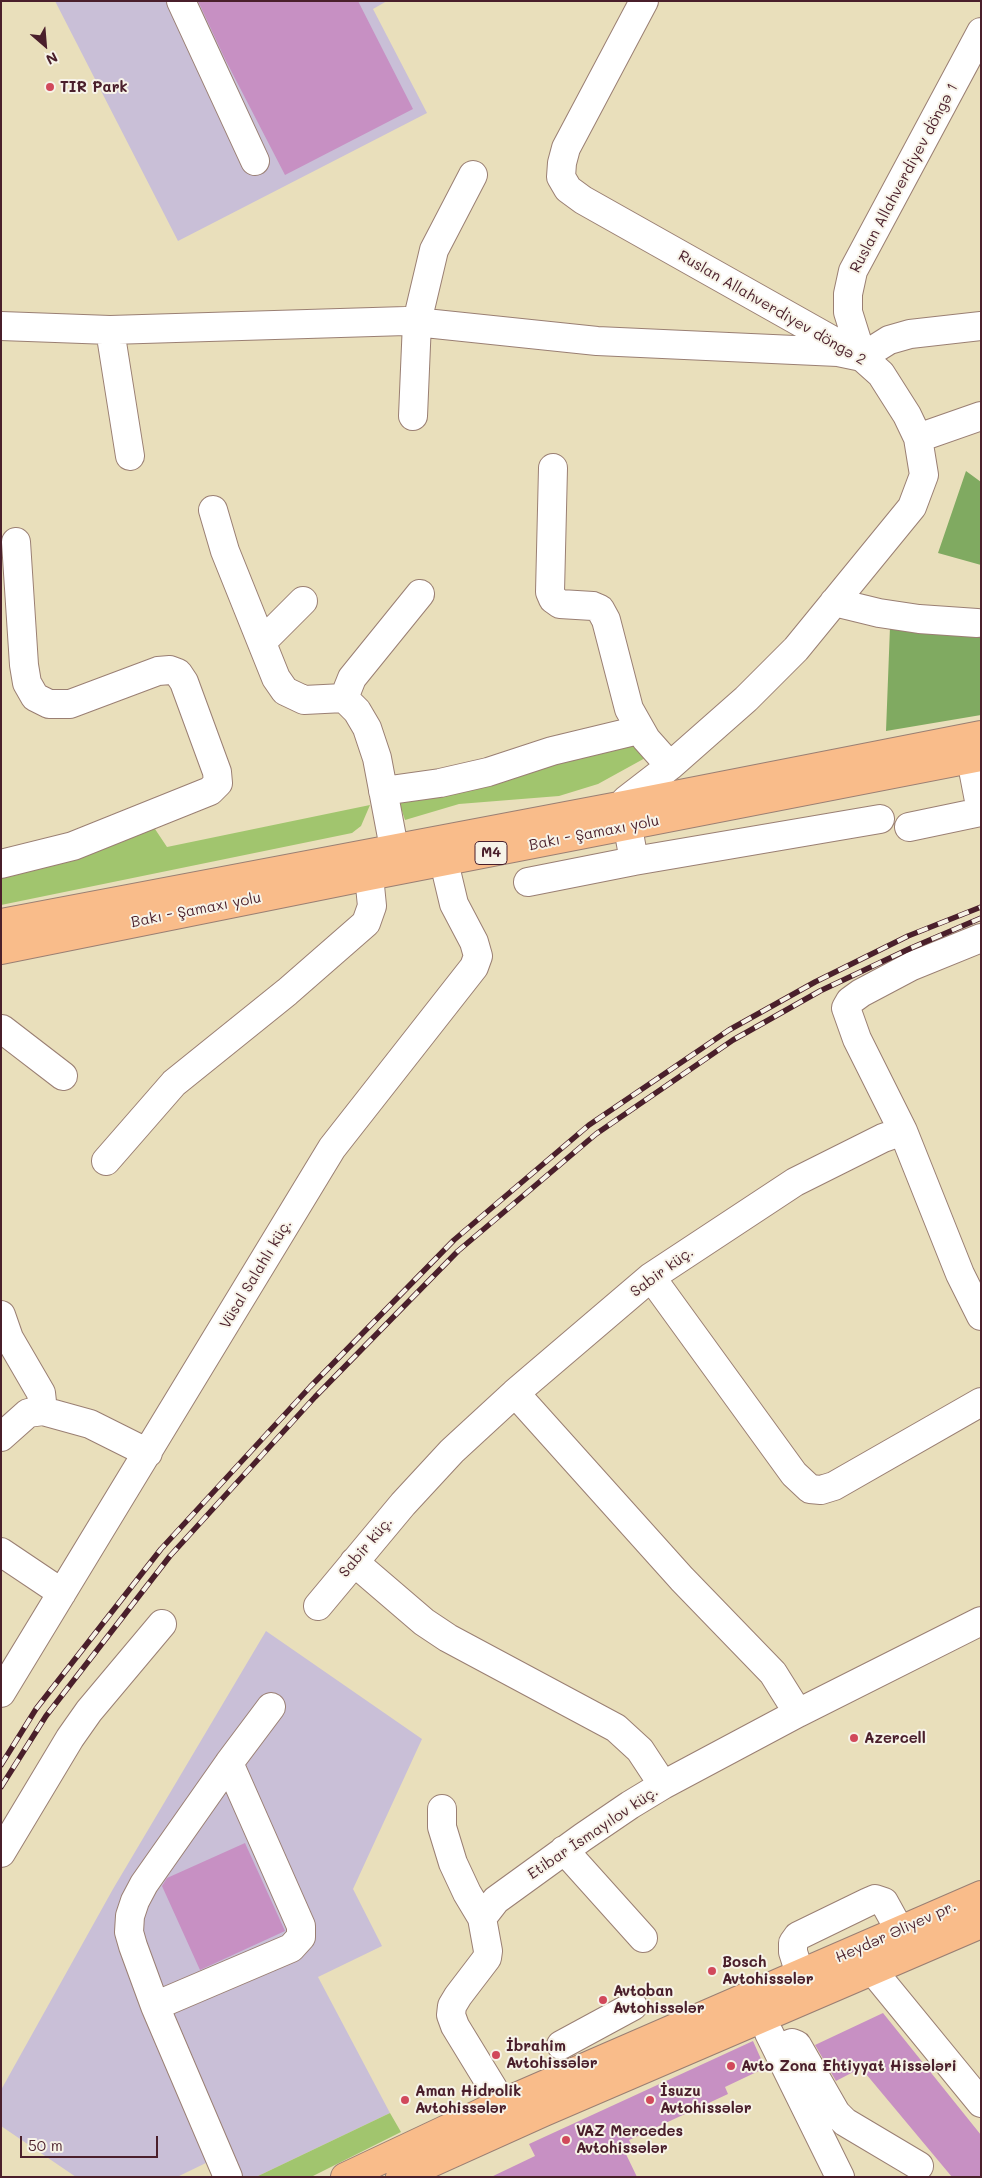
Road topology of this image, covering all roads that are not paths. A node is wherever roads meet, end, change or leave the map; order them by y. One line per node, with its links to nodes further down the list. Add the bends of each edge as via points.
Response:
1 (181, 1): 4 (street)
2 (644, 1): 10 (street, Ruslan Allahverdiyev döngə 2, via 566,148 562,177 568,190)
3 (981, 32): 10 (street, Ruslan Allahverdiyev döngə 1, via 853,271 848,312)
4 (255, 161)
5 (473, 175): 6 (street, via 434,250)
6 (417, 322): 9 (street); 10 (street, via 597,341 838,352); 11 (street)
7 (1, 326): 9 (street)
8 (981, 326): 10 (street, via 910,334 889,340)
9 (110, 330): 14 (street)
10 (862, 356): 13 (street, Ruslan Allahverdiyev döngə 2, via 892,390)
11 (414, 416)
12 (981, 416): 13 (street)
13 (918, 438): 20 (street, Ruslan Allahverdiyev döngə 2, via 924,476 912,507)
14 (130, 456)
15 (553, 468): 24 (street, via 550,592 560,604 600,609 606,620 629,709)
16 (213, 510): 22 (street, via 225,551)
17 (16, 542): 35 (street, via 24,665 27,683 35,697 49,704 70,704 158,671 178,673 217,772 218,783 210,791 73,846)
18 (420, 594): 23 (street, via 352,678)
19 (303, 601): 22 (street)
20 (834, 602): 21 (street, via 879,613); 26 (street, Ruslan Allahverdiyev döngə 2, via 796,649 746,699)
21 (977, 623)
22 (262, 642): 23 (street, via 285,692 304,700)
23 (344, 698): 27 (street, via 358,711 367,728)
24 (640, 730): 26 (street); 27 (street, via 552,751 488,772)
25 (977, 750): 28 (street); 29 (main road, Bakı - Şamaxı yolu / M4)
26 (670, 766): 29 (street, Ruslan Allahverdiyev döngə 2, via 626,800)
27 (384, 791): 32 (street)
28 (981, 812): 31 (street)
29 (626, 816): 32 (main road, Bakı - Şamaxı yolu / M4); 33 (street); 34 (main road, Bakı - Şamaxı yolu / M4)
30 (880, 819): 33 (street)
31 (909, 827)
32 (394, 848): 38 (main road, Bakı - Şamaxı yolu / M4)
33 (634, 861): 37 (street)
34 (444, 862): 36 (main road, Bakı - Şamaxı yolu / M4); 52 (street, Vüsal Salahlı küç., via 454,904 476,949 478,956 474,967 332,1148)
35 (1, 864)
36 (369, 876): 40 (main road, Bakı - Şamaxı yolu / M4); 44 (street, via 372,906 366,923 174,1083)
37 (528, 882)
38 (1, 923)
39 (981, 938): 43 (street, via 912,966 850,1001 846,1008 856,1039)
40 (1, 950)
41 (2, 1023): 42 (street)
42 (63, 1076)
43 (903, 1131): 45 (street, Sabir küç., via 795,1182); 47 (street, via 960,1274)
44 (106, 1161)
45 (651, 1277): 48 (street, Sabir küç.); 49 (street, via 794,1474 810,1489 834,1486)
46 (1, 1315): 50 (street, via 9,1338 40,1393)
47 (981, 1316)
48 (515, 1393): 54 (street, Sabir küç., via 452,1451); 61 (street, via 682,1579 773,1673)
49 (981, 1402)
50 (43, 1411): 51 (street, via 28,1413); 52 (street, via 90,1424)
51 (1, 1437)
52 (148, 1453): 55 (street, Vüsal Salahlı küç.)
53 (1, 1552): 55 (street)
54 (354, 1562): 56 (street, Sabir küç.); 63 (street, via 424,1622 448,1638 616,1728 640,1750)
55 (62, 1593): 59 (street, Vüsal Salahlı küç.)
56 (318, 1606)
57 (981, 1620): 61 (street, Etibar İsmayılov küç.)
58 (162, 1624): 66 (street, via 70,1738)
59 (1, 1693)
60 (271, 1707): 62 (street)
61 (798, 1713): 63 (street, Etibar İsmayılov küç.)
62 (229, 1763): 74 (street, via 144,1884 130,1916 129,1932); 74 (street, via 301,1926 301,1937 291,1948)
63 (663, 1786): 65 (street, Etibar İsmayılov küç., via 630,1804)
64 (442, 1809): 68 (street, via 442,1827 453,1863)
65 (564, 1850): 68 (street, Etibar İsmayılov küç., via 496,1900); 71 (street)
66 (1, 1853)
67 (981, 1895): 70 (main road, Heydər Əliyev pr.)
68 (482, 1918): 79 (street, via 487,1958 458,1996 451,2016)
69 (981, 1924): 72 (main road, Heydər Əliyev pr.)
70 (900, 1931): 73 (main road, Heydər Əliyev pr.); 73 (street, via 884,1902 875,1899 868,1902 798,1936 793,1943 793,1952)
71 (643, 1938)
72 (873, 1972): 76 (main road, Heydər Əliyev pr.); 80 (street)
73 (800, 1974): 78 (main road, Heydər Əliyev pr.)
74 (155, 2006): 82 (street)
75 (633, 2006): 78 (street, via 573,2039)
76 (762, 2018): 77 (street); 84 (main road, Heydər Əliyev pr.)
77 (777, 2049): 81 (street, via 792,2043 797,2045 836,2113 845,2122); 85 (street)
78 (597, 2061): 79 (main road, Heydər Əliyev pr.)
79 (502, 2102): 83 (main road, Heydər Əliyev pr.)
80 (981, 2103)
81 (919, 2166)
82 (228, 2177)
83 (345, 2177)
84 (400, 2177)
85 (840, 2177)

